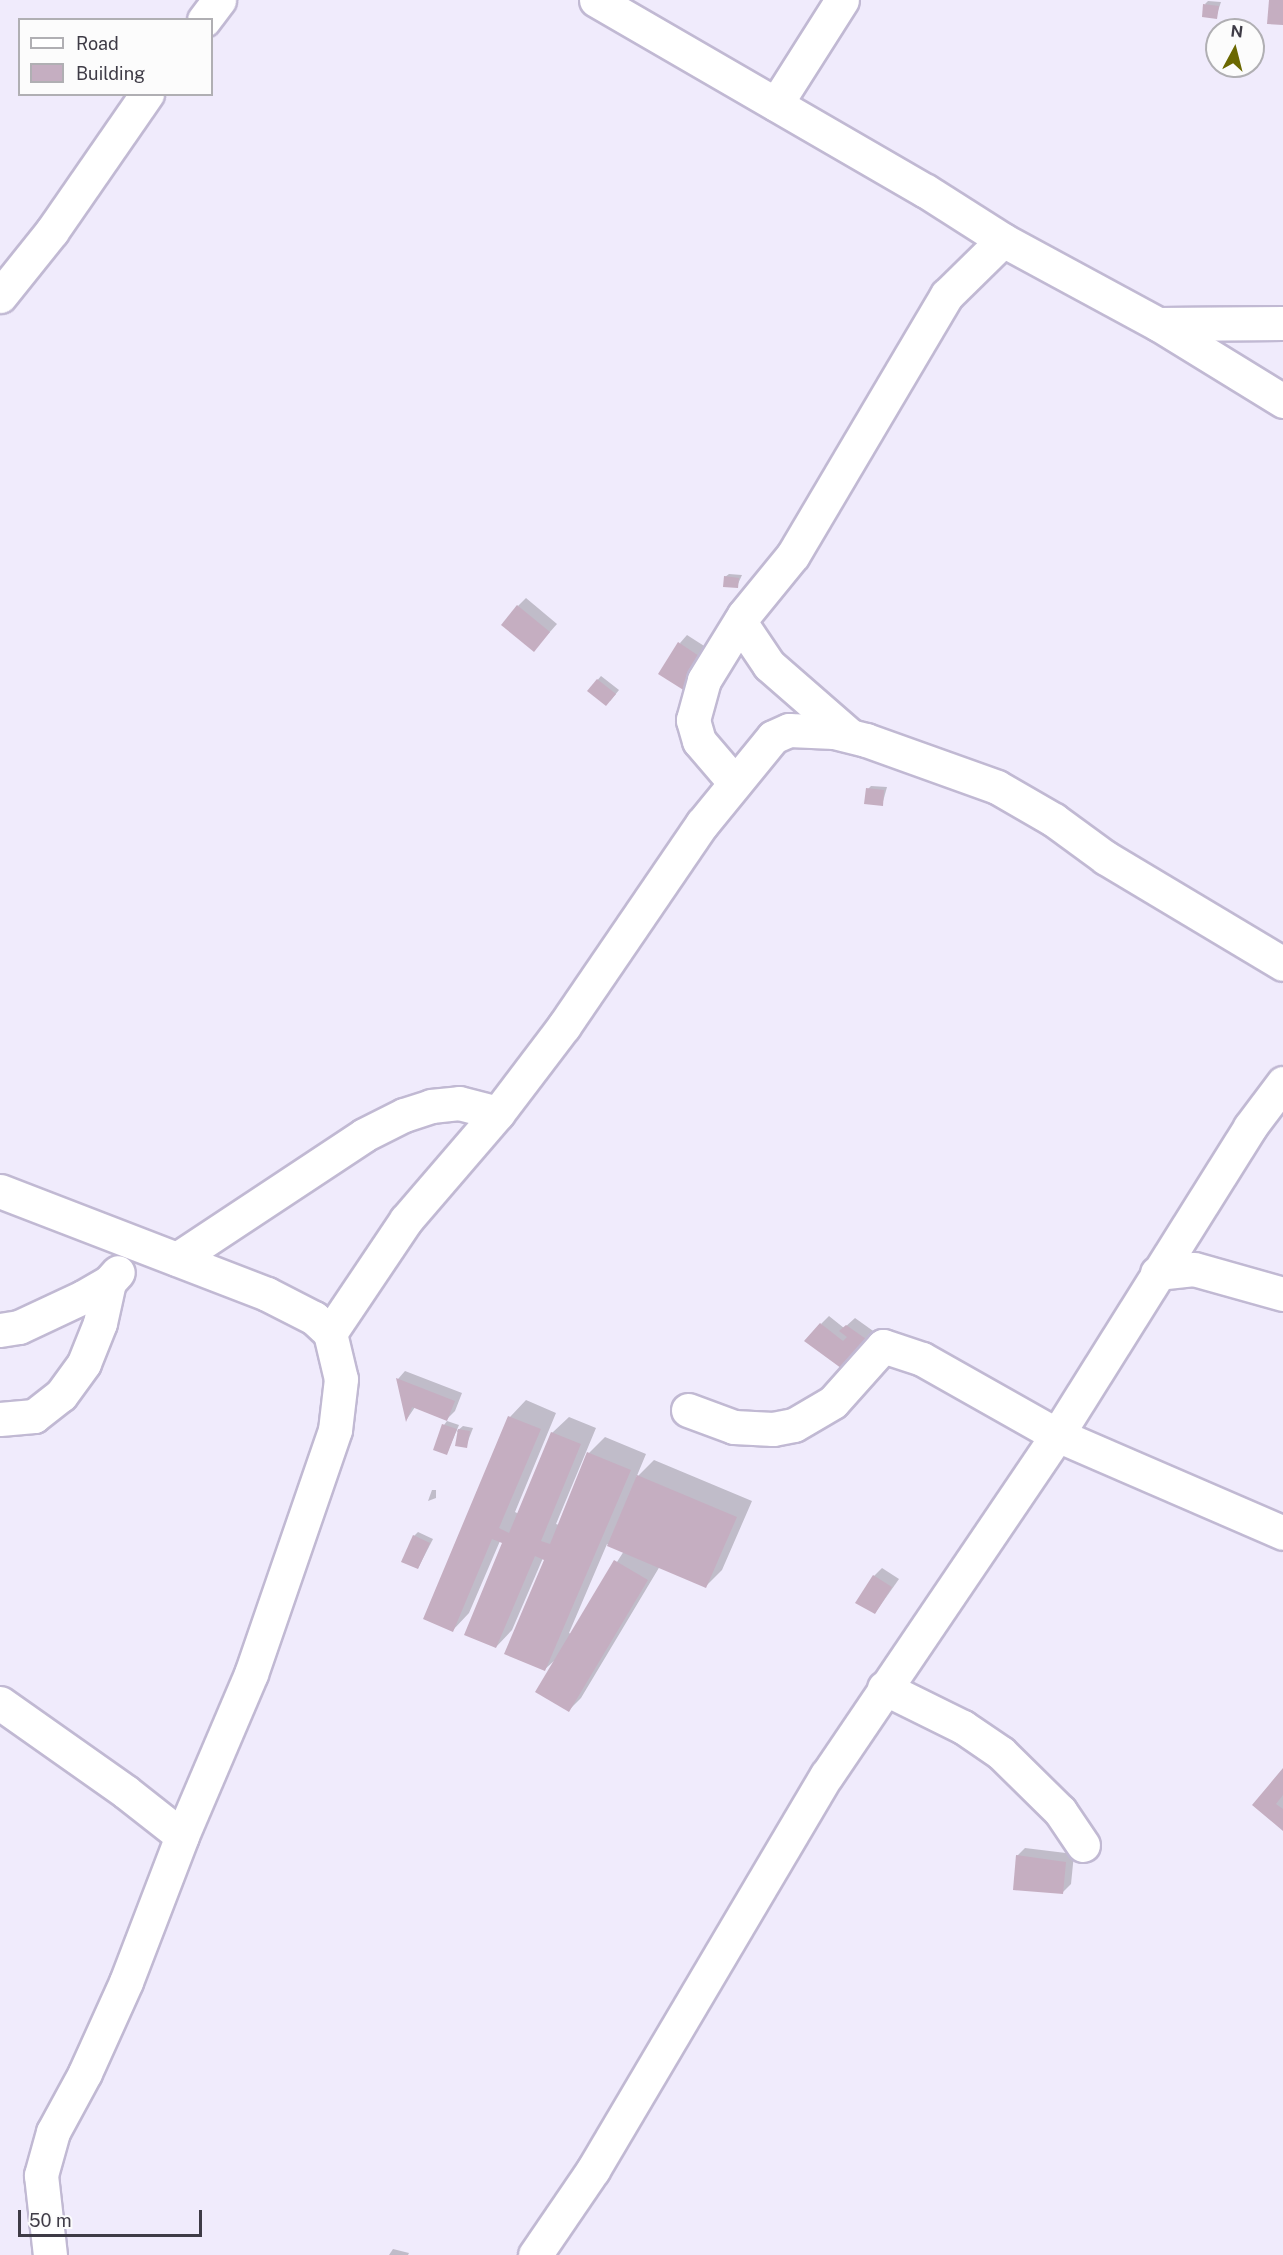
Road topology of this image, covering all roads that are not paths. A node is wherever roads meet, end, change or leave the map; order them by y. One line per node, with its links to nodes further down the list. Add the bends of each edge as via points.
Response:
1 (219, 0): 4 (street)
2 (596, 0): 6 (street)
3 (842, 0): 6 (street)
4 (206, 18)
5 (146, 96): 8 (street, via 52,231)
6 (776, 104): 7 (street, via 926,190)
7 (1003, 240): 10 (street); 12 (street, via 947,295 793,555)
8 (0, 296)
9 (1283, 322): 10 (street)
10 (1158, 324): 11 (street)
11 (1283, 401)
12 (740, 622): 13 (street, via 769,665); 14 (street, via 704,680 693,720 699,741)
13 (851, 736): 14 (street, via 789,730 773,737); 15 (street, via 997,787 1054,820 1106,858)
14 (735, 783): 17 (street)
15 (1283, 964)
16 (1283, 1083): 21 (street)
17 (498, 1113): 20 (street, via 459,1103 431,1106 404,1115 364,1135); 25 (street, via 406,1220)
18 (0, 1191): 19 (street)
19 (143, 1247): 20 (street); 22 (street)
20 (177, 1259): 25 (street, via 267,1294 314,1318)
21 (1157, 1273): 23 (street, via 1194,1269); 28 (street)
22 (109, 1282): 24 (street, via 19,1327); 27 (street, via 100,1323 84,1363 61,1395 34,1416)
23 (1283, 1294)
24 (0, 1330)
25 (330, 1333): 32 (street, via 341,1379 335,1430 251,1674)
26 (688, 1410): 28 (street, via 734,1427 773,1429 794,1425 832,1402 883,1346 931,1364)
27 (0, 1419)
28 (1057, 1435): 29 (street); 30 (street)
29 (1283, 1533)
30 (884, 1688): 33 (street, via 963,1727 1001,1753 1060,1811); 35 (street, via 754,1896 593,2170)
31 (0, 1703): 32 (street)
32 (182, 1836): 34 (street, via 126,1982 53,2132 41,2175)
33 (1083, 1845)
34 (50, 2255)
35 (535, 2255)

